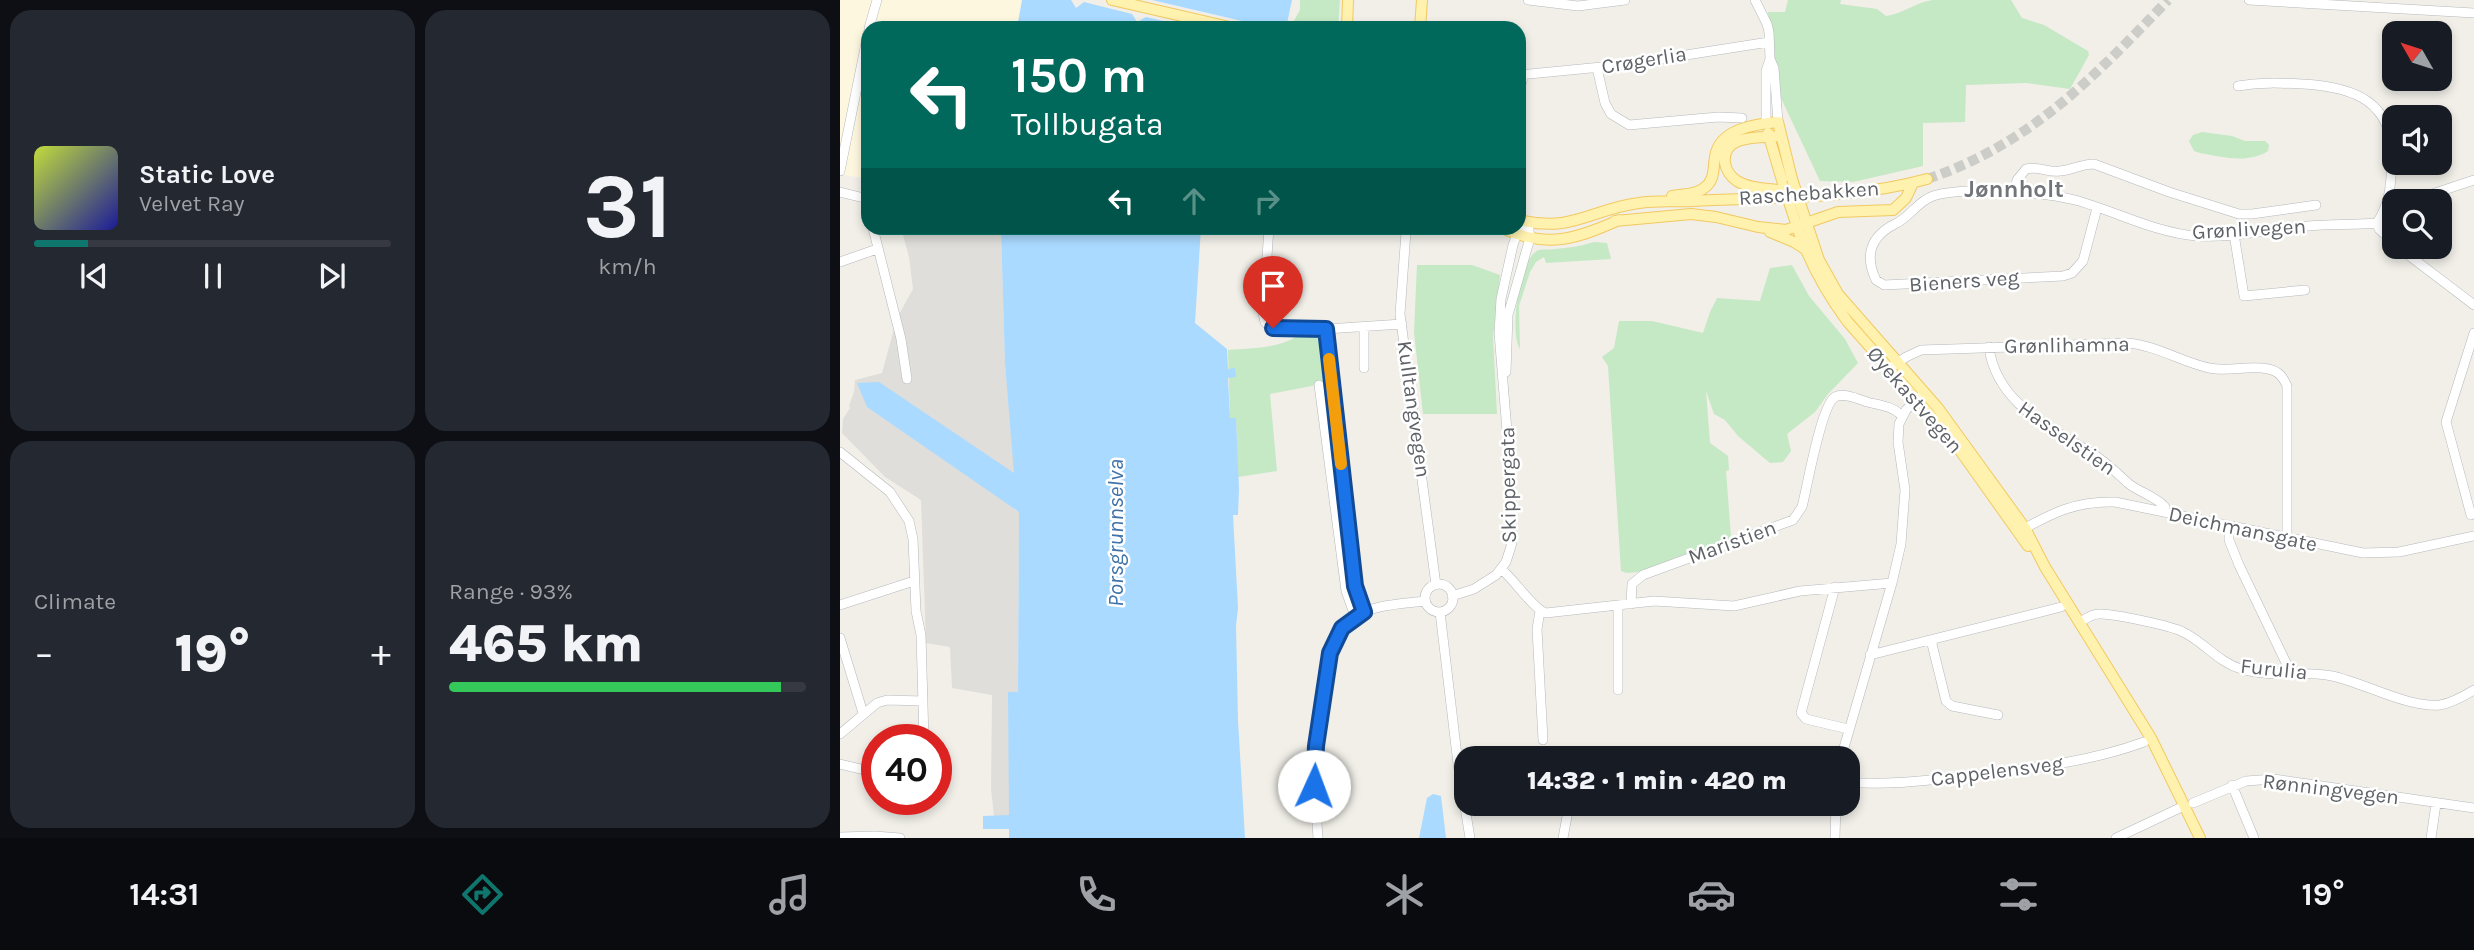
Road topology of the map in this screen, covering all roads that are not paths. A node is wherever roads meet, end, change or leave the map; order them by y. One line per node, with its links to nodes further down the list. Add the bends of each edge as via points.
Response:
1 (877, 0): 10 (street)
2 (1112, 0): 11 (main road)
3 (1348, 0): 12 (main road)
4 (1422, 0): 13 (main road)
5 (1528, 0): 6 (street, via 1578,6)
6 (1625, 0)
7 (1755, 0): 14 (street, via 1767,24)
8 (2249, 0): 9 (street)
9 (2474, 13)
10 (871, 21)
11 (1204, 21)
12 (1347, 21)
13 (1420, 21)
14 (1769, 42): 15 (street); 17 (street, Crøgerlia)
15 (1770, 59): 21 (street); 22 (street)
16 (861, 68): 25 (street)
17 (1597, 68): 18 (street, Crøgerlia); 20 (street, via 1611,114 1629,125)
18 (1526, 75)
19 (2238, 86): 29 (street, via 2272,82 2334,86 2369,102 2381,113 2390,135)
20 (1742, 118)
21 (1778, 122): 22 (main road); 23 (main road)
22 (1766, 123): 24 (main road); 36 (main road, via 1737,131 1720,144 1712,178 1702,190)
23 (1781, 136): 24 (main road); 39 (main road, bridge)
24 (1768, 137): 33 (main road, via 1733,144 1725,159 1729,172 1750,186); 39 (main road, bridge)
25 (840, 171)
26 (1927, 179): 28 (main road, Raschebakken)
27 (2474, 180): 30 (street)
28 (1913, 183): 33 (main road, Raschebakken); 45 (main road, via 1906,198 1893,209 1838,212)
29 (2390, 189)
30 (2447, 189)
31 (840, 192): 34 (street)
32 (2015, 192): 37 (street, Grønlivegen, via 2026,169 2060,171 2094,164 2239,214); 38 (street, Grønlivegen, via 2075,200); 40 (street, Grønlivegen, via 1934,195)
33 (1803, 196): 35 (main road, Raschebakken)
34 (861, 197)
35 (1689, 201): 36 (main road, Raschebakken); 43 (main road, Raschebakken)
36 (1638, 203): 42 (main road, Raschebakken, via 1562,224)
37 (2316, 205)
38 (2097, 208): 40 (street, Bieners veg, via 2082,261 2072,273 1881,284 1869,260 1872,243); 49 (street, Grønlivegen, via 2177,233)
39 (1797, 210): 45 (main road)
40 (1913, 213)
41 (2382, 213): 44 (street)
42 (1526, 221)
43 (1615, 221): 46 (main road, via 1691,214); 55 (main road, Raschebakken, via 1569,239)
44 (2377, 223): 48 (street); 49 (street, Grønlivegen)
45 (1801, 225): 46 (main road, via 1781,230); 57 (main road, Øyekastvegen); 67 (main road, Øyekastvegen, via 1831,283)
46 (1758, 226): 57 (main road)
47 (1526, 228): 55 (street, Skippergata)
48 (2382, 233)
49 (2234, 234): 60 (street, via 2246,297)
50 (874, 235): 56 (street)
51 (1269, 235): 64 (street, via 1265,322 1273,328)
52 (1406, 235): 62 (street, Kulltangvegen)
53 (1517, 235): 70 (street, Skippergata, via 1499,321)
54 (1520, 235): 55 (main road, Raschebakken)
55 (1530, 238): 70 (street, Skippergata, via 1508,315)
56 (877, 249): 59 (street); 69 (street)
57 (1805, 249): 67 (main road, Øyekastvegen, via 1833,301)
58 (2414, 259): 61 (street)
59 (840, 262)
60 (2305, 290)
61 (2474, 304)
62 (1402, 324): 63 (street); 84 (street, Kulltangvegen)
63 (1364, 327): 64 (street); 68 (street)
64 (1326, 329): 94 (street)
65 (2474, 333): 76 (street, via 2446,422)
66 (1989, 347): 67 (street, Grønlihamna, via 1922,350); 75 (street, Hasselstien, via 1998,377 2015,401 2161,502); 80 (street, Grønlihamna, via 2140,344 2207,368 2266,368 2280,373 2287,386 2288,408)
67 (1894, 365): 72 (main road, Øyekastvegen)
68 (1364, 368)
69 (907, 379)
70 (1504, 384): 81 (street, Skippergata, via 1513,533)
71 (1319, 386): 94 (street, via 1346,591)
72 (1921, 396): 73 (street); 78 (main road, Øyekastvegen)
73 (1902, 416): 83 (street, via 1898,442 1904,509); 88 (street, Maristien, via 1894,409 1835,397 1823,419 1796,516 1643,575 1632,584)
74 (840, 452): 82 (street, via 901,505 913,539)
75 (2164, 512): 77 (street, Deichmansgate); 78 (street, Deichmansgate, via 2096,501 2060,510)
76 (2471, 515)
77 (2229, 526): 80 (street, Deichmansgate); 99 (street, via 2239,565)
78 (2021, 530): 95 (main road, Øyekastvegen)
79 (2474, 536): 80 (street, Deichmansgate, via 2382,553)
80 (2287, 539)
81 (1501, 569): 86 (street, Skippergata, via 1482,585); 92 (street)
82 (914, 581): 89 (street); 102 (street)
83 (1892, 583): 85 (street); 98 (street)
84 (1436, 585): 86 (street, via 1445,586); 87 (street, via 1426,592)
85 (1835, 587): 88 (street, via 1734,606); 106 (street, via 1801,717)
86 (1452, 596): 93 (street, via 1448,608)
87 (1425, 601): 93 (street); 94 (street)
88 (1631, 604): 90 (street)
89 (840, 605)
90 (1618, 605): 92 (street); 100 (street)
91 (2061, 607): 97 (street)
92 (1540, 611): 108 (street)
93 (1440, 612): 110 (street)
94 (1359, 614): 124 (street, via 1338,634 1327,669 1315,771)
95 (2080, 622): 99 (street, Furulia, via 2099,614 2170,627 2241,669); 116 (main road, Øyekastvegen)
96 (840, 638): 103 (street)
97 (1931, 640): 98 (street); 104 (street, via 1946,701)
98 (1870, 655): 106 (street)
99 (2291, 673): 101 (street, Furulia, via 2331,676 2422,704 2439,705)
100 (1618, 690)
101 (2474, 690)
102 (923, 701): 103 (street, via 887,700); 105 (street)
103 (863, 713): 107 (street)
104 (1998, 715)
105 (924, 724)
106 (1848, 729): 111 (street)
107 (840, 734)
108 (1543, 740)
109 (2144, 742): 114 (street, Cappelensveg, via 2077,760 2013,770 1898,783)
110 (1459, 746)
111 (1844, 746)
112 (840, 764): 113 (street)
113 (861, 769)
114 (1860, 782)
115 (2232, 785): 116 (street, Rønningvegen); 117 (street, Rønningvegen, via 2274,779); 130 (street)
116 (2189, 804): 128 (street, Rønningvegen); 129 (main road, Øyekastvegen)
117 (2436, 804): 118 (street, Rønningvegen); 131 (street)
118 (2474, 808)
119 (1468, 816): 125 (street)
120 (1567, 816): 126 (street)
121 (1836, 816): 127 (street)
122 (840, 837): 123 (street)
123 (900, 838)
124 (1318, 838)
125 (1470, 838)
126 (1563, 838)
127 (1835, 838)
128 (2116, 838)
129 (2200, 838)
130 (2254, 838)
131 (2431, 838)

